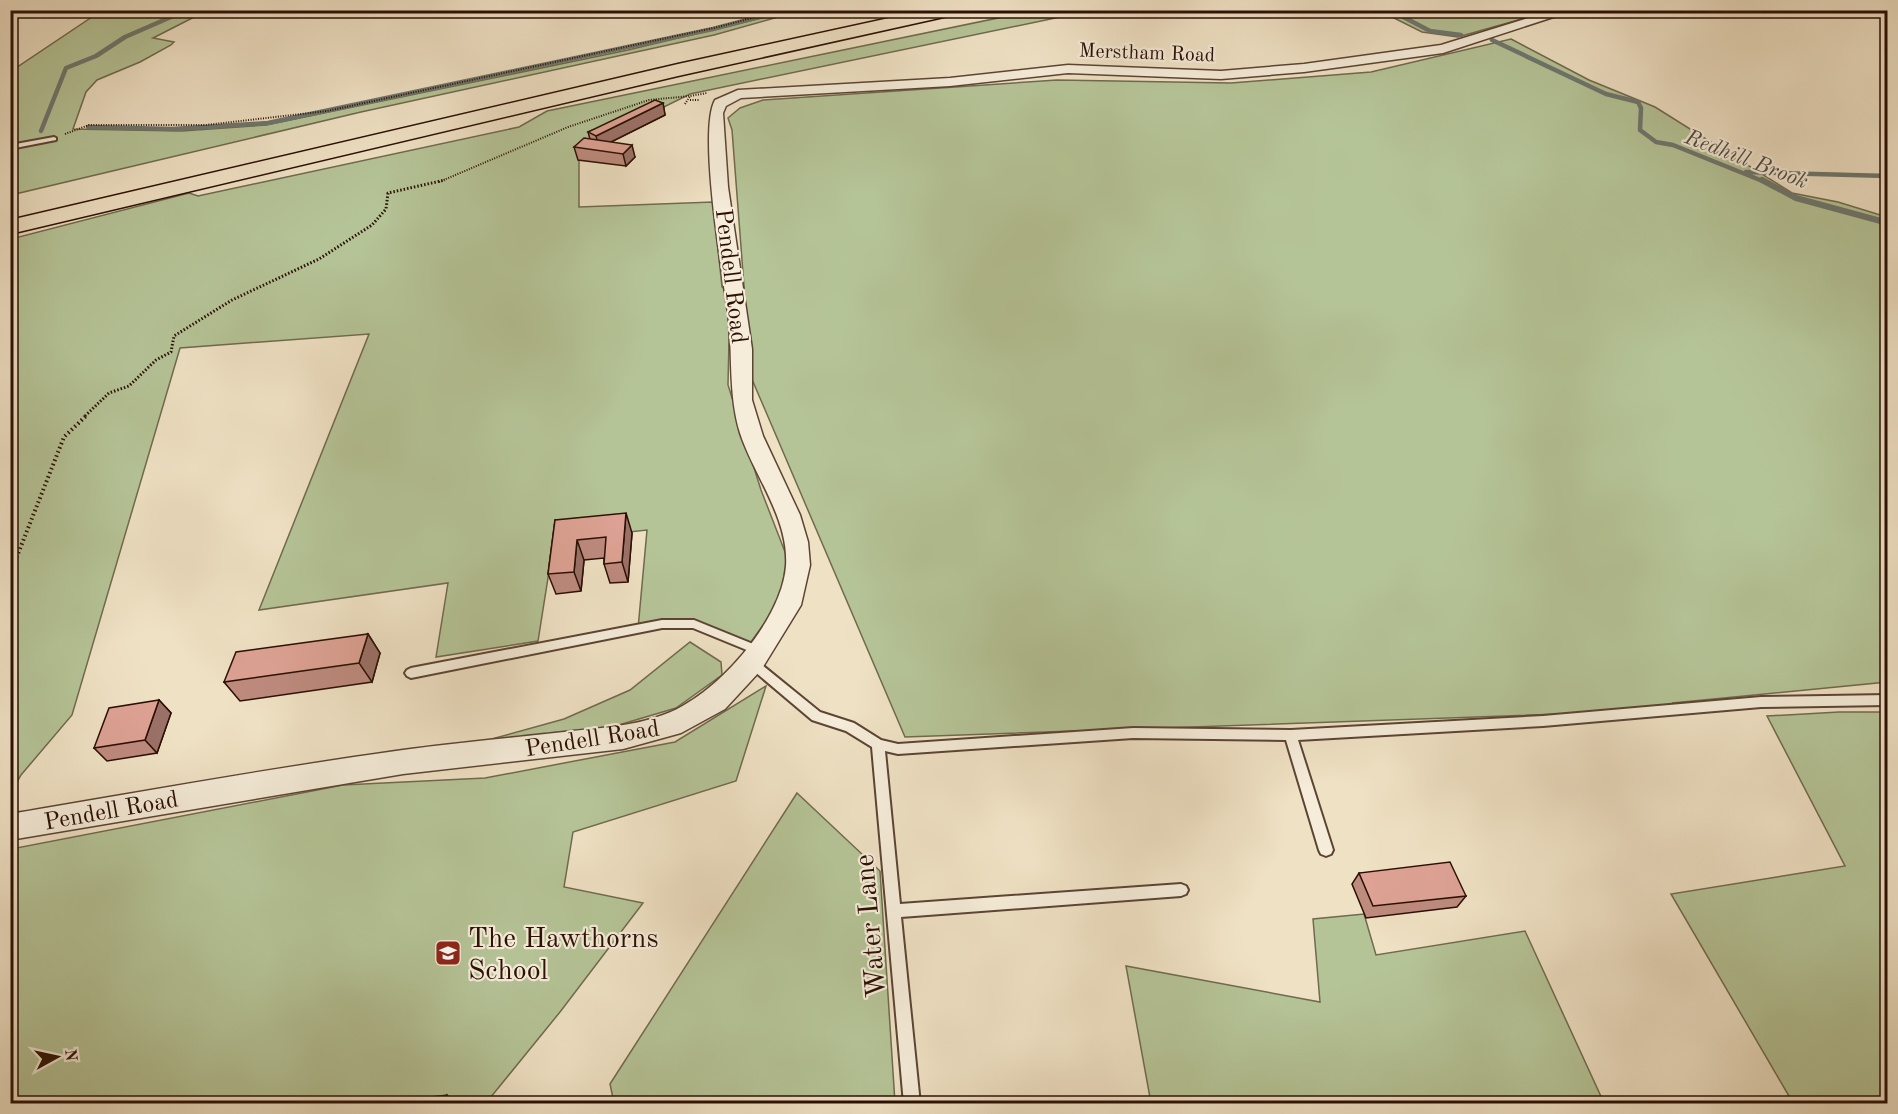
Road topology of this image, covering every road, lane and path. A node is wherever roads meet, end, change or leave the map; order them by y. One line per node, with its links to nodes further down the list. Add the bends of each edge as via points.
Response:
1 (782, 10): 7 (path, via 327,111 206,125 89,125)
2 (877, 10): 6 (highway)
3 (953, 10): 11 (highway, via 656,75)
4 (1569, 10): 5 (street, Merstham Road, via 1443,49 1326,65 1221,75 1068,69 950,82 738,94)
5 (710, 101): 12 (path, via 689,102 690,97 649,100 568,128 443,181 388,193 386,209 372,225 319,259 232,300 174,336 171,352 156,360 129,386 109,393 64,437); 13 (street, Pendell Road, via 716,113 720,187 742,349 742,400 752,435 788,515 798,565 792,598)
6 (426, 109)
7 (54, 139): 8 (lane)
8 (10, 147)
9 (142, 175): 10 (highway)
10 (10, 207)
11 (10, 227)
12 (10, 574)
13 (756, 657): 14 (lane, via 694,624 662,624); 17 (lane, via 816,716 850,727); 18 (street, Pendell Road, via 715,700 671,725 623,737 403,762)
14 (411, 673)
15 (1887, 700): 16 (lane, via 1761,702 1543,721)
16 (1291, 735): 17 (lane, via 1133,733 898,750); 19 (lane)
17 (878, 744): 21 (lane, Water Lane)
18 (10, 827)
19 (1326, 850)
20 (1181, 890): 21 (lane)
21 (893, 911): 22 (lane, Water Lane)
22 (912, 1104)

